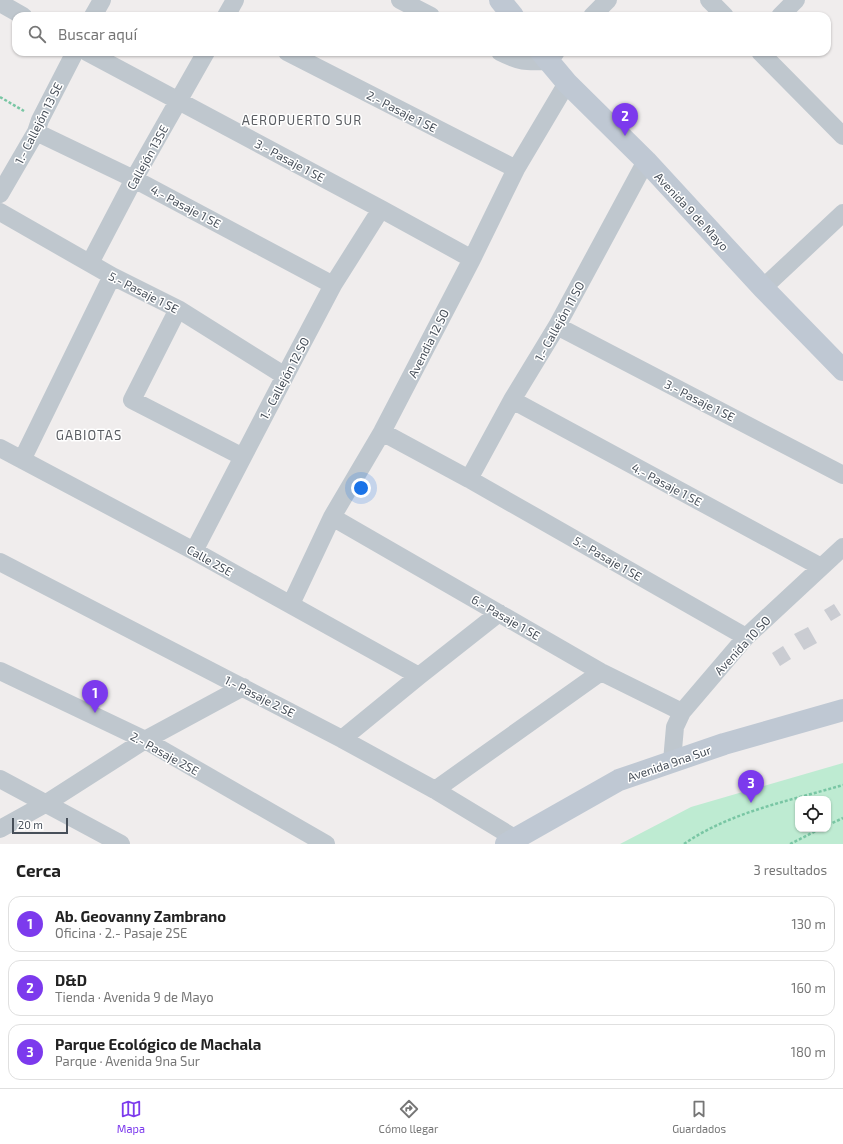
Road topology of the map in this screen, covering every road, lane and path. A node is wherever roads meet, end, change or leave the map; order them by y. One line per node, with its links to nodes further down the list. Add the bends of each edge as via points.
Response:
1 (102, 0): 10 (street)
2 (235, 0): 11 (street)
3 (400, 0): 12 (street)
4 (500, 0): 13 (street)
5 (608, 0): 14 (street)
6 (709, 0): 15 (street)
7 (796, 0): 16 (street)
8 (0, 3): 9 (street)
9 (16, 12)
10 (95, 12)
11 (228, 12)
12 (423, 12)
13 (510, 12)
14 (596, 12)
15 (721, 12)
16 (784, 12)
17 (73, 56): 28 (street, 1.- Callejón 13 SE)
18 (95, 56): 27 (street, 3.- Pasaje 1 SE)
19 (204, 56): 27 (street, Callejón 13SE)
20 (295, 56): 31 (street, 2.- Pasaje 1 SE)
21 (508, 56): 22 (street, via 527,62)
22 (545, 56)
23 (549, 56): 25 (street, Avenida 9 de Mayo)
24 (764, 56): 29 (street)
25 (567, 83): 30 (street, Avenida 9 de Mayo); 31 (street, Avendia 12 SO)
26 (0, 97): 28 (path)
27 (179, 100): 32 (street, Callejón 13SE); 34 (street, 3.- Pasaje 1 SE)
28 (38, 126): 32 (street, 4.- Pasaje 1 SE); 33 (street, 1.- Callejón 13 SE)
29 (843, 136)
30 (646, 161): 41 (street, Avenida 9 de Mayo); 43 (street, 1.- Callejón 11 SO)
31 (516, 170): 37 (street, Avendia 12 SO)
32 (134, 179): 38 (street, Callejón 13SE); 40 (street, 4.- Pasaje 1 SE)
33 (0, 194)
34 (380, 209): 37 (street, 3.- Pasaje 1 SE); 40 (street, 1.- Callejón 12 SO)
35 (0, 212): 38 (street, 5.- Pasaje 1 SE)
36 (843, 213): 41 (street)
37 (472, 259): 47 (street, Avendia 12 SO)
38 (90, 263): 39 (street, 5.- Pasaje 1 SE)
39 (112, 276): 42 (street, 5.- Pasaje 1 SE); 50 (street)
40 (333, 285): 45 (street, 1.- Callejón 12 SO)
41 (763, 288): 44 (street, Avenida 9 de Mayo)
42 (178, 309): 45 (street, 5.- Pasaje 1 SE); 49 (street, via 132,400)
43 (557, 326): 46 (street, 1.- Callejón 11 SO); 51 (street, 3.- Pasaje 1 SE)
44 (843, 370)
45 (284, 376): 49 (street, 1.- Callejón 12 SO)
46 (512, 400): 52 (street, 1.- Callejón 11 SO); 57 (street, 4.- Pasaje 1 SE)
47 (382, 432): 52 (street, 5.- Pasaje 1 SE); 53 (street, Avendia 12 SO)
48 (0, 448): 50 (street, Calle 2SE)
49 (243, 457): 55 (street, 1.- Callejón 12 SO)
50 (22, 460): 55 (street, Calle 2SE)
51 (843, 475)
52 (469, 479): 60 (street, 5.- Pasaje 1 SE)
53 (332, 518): 58 (street, Avendia 12 SO); 59 (street, 6.- Pasaje 1 SE)
54 (843, 547): 57 (street, Avenida 10 SO)
55 (194, 551): 58 (street, Calle 2SE)
56 (0, 562): 64 (street, 1.- Pasaje 2 SE)
57 (821, 567): 60 (street, Avenida 10 SO)
58 (290, 604): 63 (street, Calle 2SE)
59 (500, 613): 62 (street, 6.- Pasaje 1 SE); 63 (street)
60 (746, 637): 66 (street, Avenida 10 SO)
61 (0, 671): 68 (street, 2.- Pasaje 2SE)
62 (601, 672): 66 (street, 6.- Pasaje 1 SE); 72 (street)
63 (418, 676): 67 (street)
64 (243, 687): 67 (street, 1.- Pasaje 2 SE); 68 (street)
65 (843, 710): 69 (street, Avenida 9na Sur)
66 (682, 712): 69 (street, Avenida 10 SO, via 675,726)
67 (342, 739): 72 (street, 1.- Pasaje 2 SE)
68 (145, 740): 73 (street); 80 (street, 2.- Pasaje 2SE)
69 (672, 761): 78 (street, Avenida 9na Sur, via 618,780)
70 (0, 779): 73 (street)
71 (843, 785): 81 (path, via 733,817)
72 (435, 790): 78 (street, 1.- Pasaje 2 SE)
73 (45, 804): 76 (street); 79 (street)
74 (843, 818): 75 (path)
75 (831, 824)
76 (0, 829)
77 (814, 832): 82 (path)
78 (511, 841)
79 (121, 844)
80 (326, 844)
81 (684, 844)
82 (790, 844)

